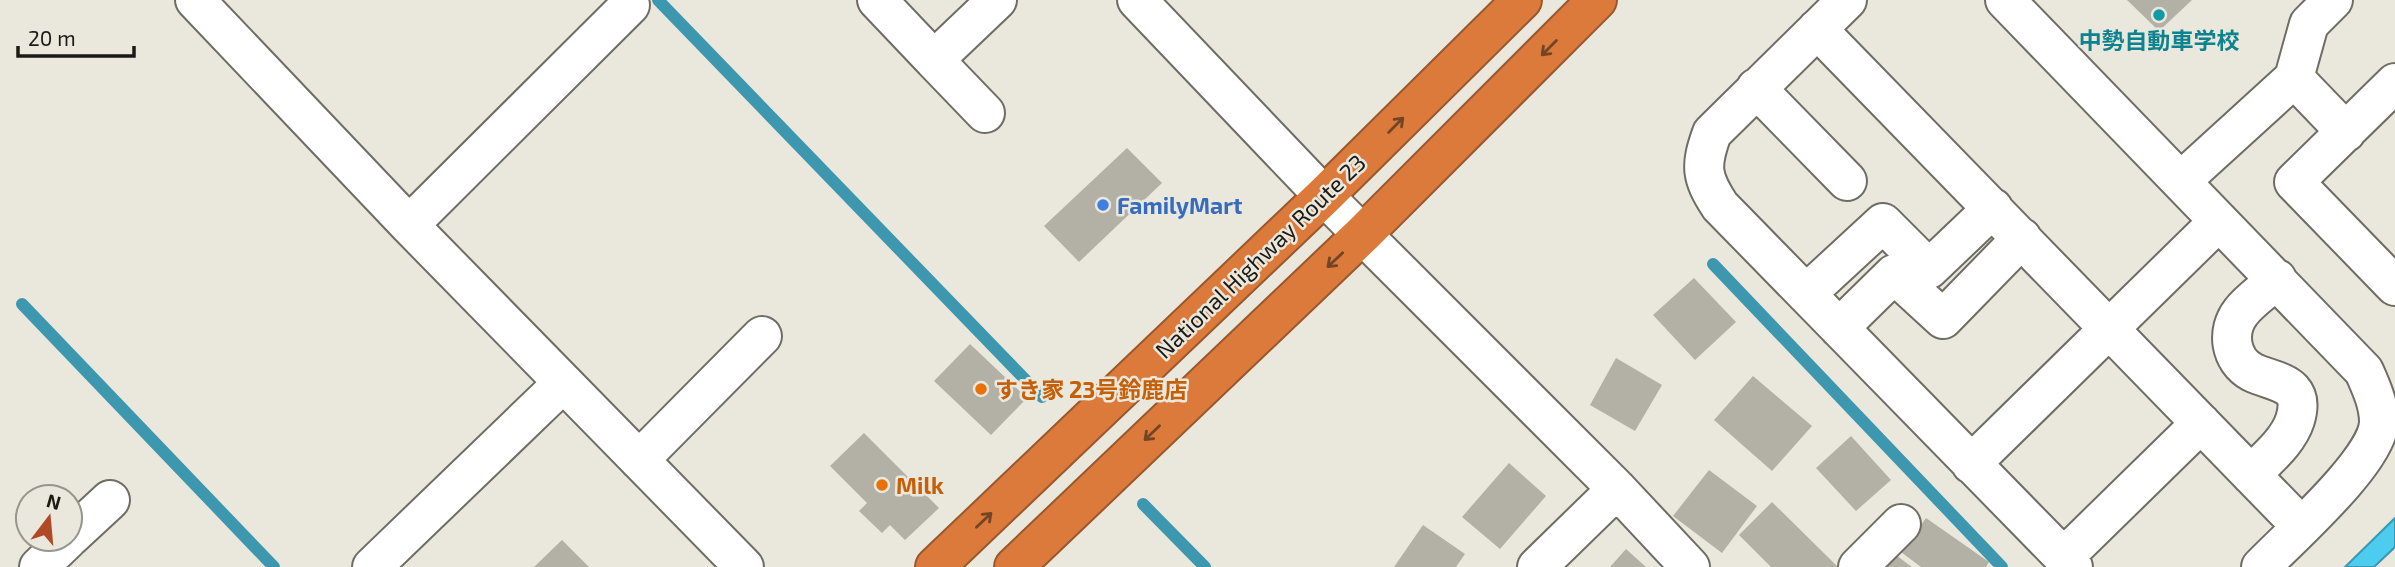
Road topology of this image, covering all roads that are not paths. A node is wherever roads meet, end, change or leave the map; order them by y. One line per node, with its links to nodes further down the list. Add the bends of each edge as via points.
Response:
1 (195, 0): 23 (street)
2 (877, 0): 12 (street)
3 (997, 0): 12 (street)
4 (1137, 0): 20 (street)
5 (1522, 0): 20 (highway, National Highway Route 23, one-way to 5)
6 (1597, 0): 24 (highway, one-way to 24)
7 (1847, 0): 11 (street)
8 (2005, 0): 19 (street)
9 (2333, 0): 13 (street, via 2309,24)
10 (630, 5): 23 (street)
11 (1817, 29): 15 (street); 21 (street)
12 (934, 60): 16 (street)
13 (2294, 78): 17 (street); 19 (street)
14 (2395, 83): 17 (street)
15 (1756, 88): 18 (street); 28 (street, via 1712,133 1704,155 1705,184 1720,206)
16 (985, 113)
17 (2346, 132): 27 (street, via 2294,182)
18 (1847, 181)
19 (2181, 181): 22 (street)
20 (1324, 196): 24 (street); 47 (highway, National Highway Route 23, one-way to 20)
21 (1993, 208): 25 (street); 28 (street, via 1930,269 1883,223)
22 (2219, 221): 26 (street); 30 (street)
23 (409, 225): 32 (street)
24 (1363, 234): 37 (street); 48 (highway, one-way to 48)
25 (2022, 238): 29 (street, via 1943,319 1894,274); 30 (street)
26 (2277, 279): 36 (street, via 2240,312 2231,335 2234,354 2250,371 2285,383 2296,397 2295,419 2286,438); 41 (street, via 2364,371 2375,397 2379,424 2355,470)
27 (2395, 286)
28 (1806, 294): 29 (street)
29 (1839, 328): 35 (street)
30 (2110, 329): 33 (street); 35 (street)
31 (762, 336): 34 (street)
32 (563, 383): 34 (street); 45 (street)
33 (2201, 423): 36 (street); 43 (street)
34 (639, 460): 46 (street)
35 (1971, 464): 43 (street)
36 (2251, 475): 41 (street)
37 (1617, 489): 49 (street); 50 (street)
38 (110, 500): 39 (street)
39 (84, 524)
40 (1901, 524): 51 (street)
41 (2301, 526): 52 (street)
42 (53, 553): 44 (street)
43 (2068, 562)
44 (39, 567)
45 (372, 567)
46 (744, 567)
47 (935, 567)
48 (1014, 567)
49 (1537, 567)
50 (1690, 567)
51 (1858, 567)
52 (2261, 567)

